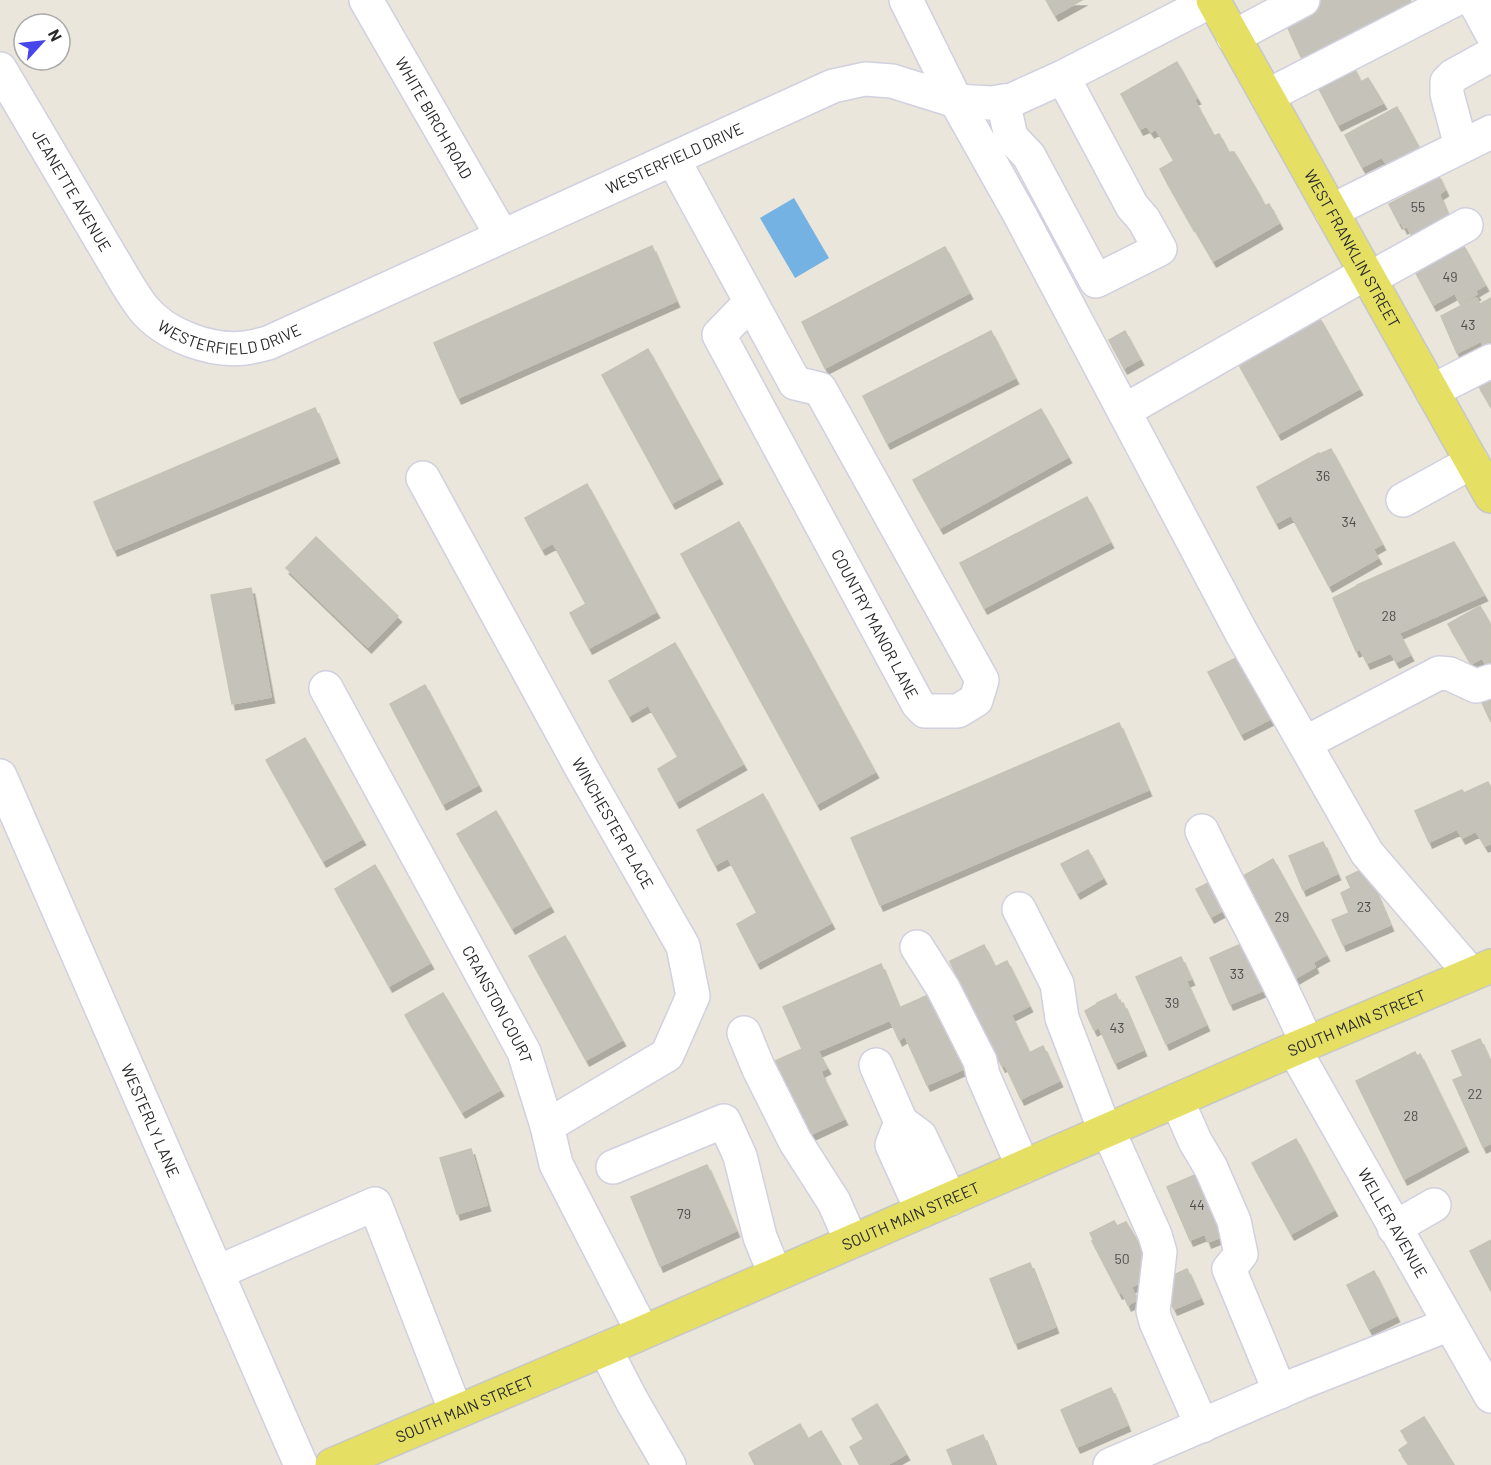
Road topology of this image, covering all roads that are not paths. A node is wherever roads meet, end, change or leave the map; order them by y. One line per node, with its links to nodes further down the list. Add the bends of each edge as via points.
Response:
1 (366, 0): 20 (street, WHITE BIRCH ROAD)
2 (906, 0): 13 (street)
3 (1213, 0): 8 (main road, WEST FRANKLIN STREET); 11 (street, WESTERFIELD DRIVE)
4 (1303, 0): 8 (street)
5 (1454, 0): 12 (street)
6 (1472, 0): 7 (street)
7 (1491, 32)
8 (1233, 37): 12 (main road, WEST FRANKLIN STREET)
9 (1491, 55): 16 (street, via 1447,82)
10 (0, 69): 23 (street, JEANETTE AVENUE)
11 (1064, 76): 14 (street, WESTERFIELD DRIVE); 14 (street, via 1132,206 1160,249 1096,281 1029,156 1011,137)
12 (1267, 96): 18 (main road, WEST FRANKLIN STREET)
13 (956, 101): 14 (street, WESTERFIELD DRIVE); 17 (street, WESTERFIELD DRIVE, via 892,81 865,79 833,86); 26 (street)
14 (1003, 101)
15 (1491, 132): 16 (street)
16 (1461, 146): 18 (street)
17 (673, 159): 20 (street, WESTERFIELD DRIVE); 22 (street, COUNTRY MANOR LANE)
18 (1331, 211): 21 (main road, WEST FRANKLIN STREET)
19 (1466, 225): 21 (street)
20 (502, 236): 23 (street, WESTERFIELD DRIVE, via 268,343 244,348 192,341 169,330)
21 (1367, 276): 25 (main road, WEST FRANKLIN STREET); 26 (street)
22 (751, 302): 22 (street, COUNTRY MANOR LANE, via 795,382 820,389 982,680 976,700 958,711 925,711 918,704 718,335)
23 (144, 309)
24 (1491, 361): 25 (street)
25 (1432, 391): 27 (main road, WEST FRANKLIN STREET)
26 (1124, 411): 33 (street, via 1241,632)
27 (1472, 462): 29 (main road, WEST FRANKLIN STREET); 30 (street)
28 (423, 478): 43 (street, WINCHESTER PLACE, via 683,946 693,996 667,1055)
29 (1491, 496)
30 (1403, 500)
31 (1491, 681): 33 (street, via 1476,686 1439,673)
32 (326, 688): 43 (street, CRANSTON COURT, via 524,1052)
33 (1305, 743): 38 (street, via 1367,853)
34 (0, 776): 51 (street, WESTERLY LANE)
35 (1202, 831): 40 (street, WELLER AVENUE, via 1259,942)
36 (1019, 909): 44 (street, via 1057,984 1062,1018)
37 (917, 947): 46 (street, via 980,1061)
38 (1481, 970): 40 (main road, SOUTH MAIN STREET)
39 (744, 1033): 50 (street, via 795,1141 834,1202)
40 (1300, 1046): 42 (main road, SOUTH MAIN STREET); 49 (street, WELLER AVENUE)
41 (876, 1065): 47 (street, via 901,1122 921,1136)
42 (1177, 1100): 44 (main road, SOUTH MAIN STREET); 56 (street, via 1234,1221 1240,1254 1229,1269)
43 (547, 1126): 54 (street, CRANSTON COURT, via 556,1164)
44 (1107, 1131): 46 (main road, SOUTH MAIN STREET); 59 (street, via 1155,1235 1160,1266 1153,1311)
45 (613, 1167): 52 (street, via 724,1121 740,1156 759,1237)
46 (1023, 1167): 47 (main road, SOUTH MAIN STREET)
47 (936, 1205): 50 (main road, SOUTH MAIN STREET)
48 (1434, 1205): 49 (street)
49 (1394, 1228): 53 (street, WELLER AVENUE)
50 (851, 1241): 52 (main road, SOUTH MAIN STREET)
51 (218, 1272): 58 (street, via 375,1204); 60 (street, WESTERLY LANE)
52 (775, 1274): 54 (main road, SOUTH MAIN STREET)
53 (1450, 1324): 56 (street); 57 (street, WELLER AVENUE)
54 (642, 1331): 55 (main road, SOUTH MAIN STREET)
55 (605, 1348): 58 (main road, SOUTH MAIN STREET); 62 (street)
56 (1280, 1392): 59 (street)
57 (1491, 1396)
58 (456, 1412): 61 (main road, SOUTH MAIN STREET)
59 (1202, 1425): 63 (street)
60 (302, 1465)
61 (332, 1465)
62 (669, 1465)
63 (1110, 1465)

